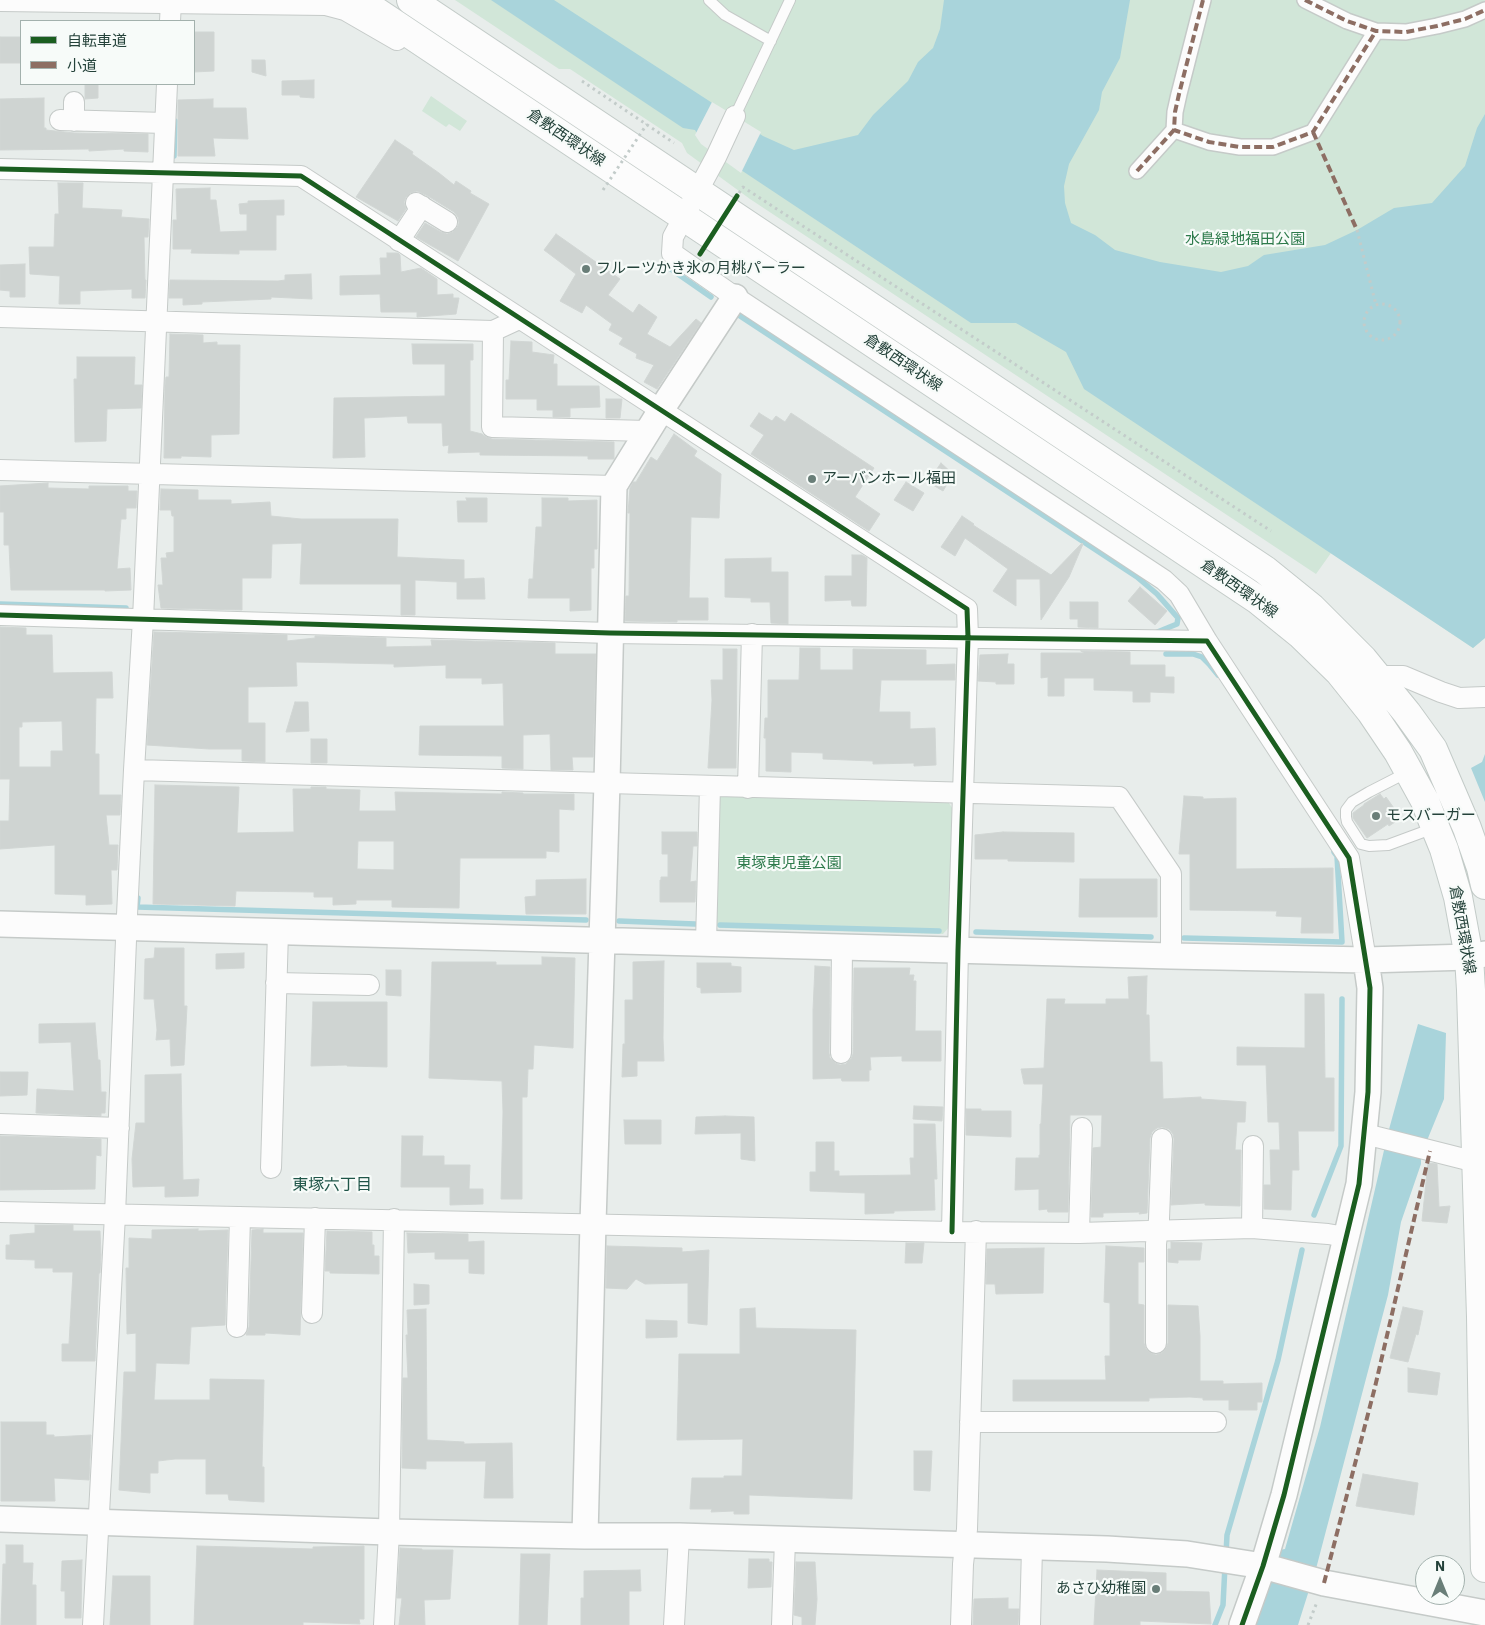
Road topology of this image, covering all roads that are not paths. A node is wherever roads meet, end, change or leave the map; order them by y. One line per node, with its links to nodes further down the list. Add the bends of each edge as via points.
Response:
1 (0, 0): 10 (street)
2 (359, 0): 13 (main road, 倉敷西環状線)
3 (411, 0): 22 (main road, 倉敷西環状線)
4 (709, 0): 12 (lane, via 725,15)
5 (790, 0): 12 (lane)
6 (1202, 0): 18 (street, via 1175,112)
7 (1305, 0): 11 (street)
8 (307, 2): 10 (street); 13 (street, via 345,10 414,50)
9 (1485, 10): 11 (street, via 1465,19 1406,32)
10 (170, 12)
11 (1376, 31): 18 (street, via 1313,132 1273,146 1240,147 1209,142)
12 (771, 41): 16 (lane)
13 (454, 63): 23 (main road, 倉敷西環状線)
14 (167, 85): 17 (street)
15 (69, 115): 17 (street)
16 (735, 116): 22 (street)
17 (166, 123): 21 (street)
18 (1174, 130): 20 (street)
19 (0, 169): 21 (street)
20 (1137, 171)
21 (163, 174): 25 (street, via 300,176); 29 (street)
22 (698, 190): 23 (street); 42 (main road, 倉敷西環状線, via 1265,570 1312,608)
23 (684, 217): 26 (street, via 673,237 672,253); 45 (main road, 倉敷西環状線, via 1258,600 1339,672 1371,712)
24 (447, 222): 25 (street, via 419,204)
25 (399, 241): 28 (street)
26 (735, 297): 31 (street); 41 (street, via 1164,580 1179,594)
27 (0, 317): 29 (street)
28 (519, 319): 30 (street); 31 (street)
29 (157, 322): 30 (street); 34 (street)
30 (493, 331): 32 (street, via 492,426)
31 (661, 410): 32 (street); 40 (street, via 967,609)
32 (648, 431): 35 (street)
33 (0, 470): 34 (street)
34 (150, 473): 35 (street); 37 (street)
35 (614, 486): 38 (street)
36 (0, 615): 37 (street)
37 (144, 619): 38 (street); 44 (street)
38 (610, 633): 39 (street); 46 (street)
39 (752, 634): 40 (street); 48 (street)
40 (968, 637): 41 (street); 49 (street)
41 (1207, 641): 61 (street, via 1349,858)
42 (1377, 676): 43 (street, via 1403,676 1459,698); 51 (main road, 倉敷西環状線, via 1432,749 1467,828)
43 (1485, 697)
44 (134, 770): 46 (street); 53 (street)
45 (1409, 772): 50 (main road, 倉敷西環状線); 50 (lane, via 1352,802 1346,810 1347,822 1361,844 1369,846 1388,844)
46 (607, 783): 47 (street); 55 (street)
47 (710, 786): 48 (street); 56 (street)
48 (748, 788): 49 (street)
49 (964, 794): 58 (street); 60 (street, via 1119,797 1171,874)
50 (1435, 827): 59 (main road, 倉敷西環状線)
51 (1485, 884)
52 (0, 924): 53 (street)
53 (127, 928): 54 (street); 66 (street)
54 (278, 932): 55 (street); 62 (street)
55 (602, 940): 56 (street); 78 (street)
56 (706, 943): 57 (street)
57 (842, 947): 58 (street); 64 (street)
58 (958, 950): 60 (street); 82 (street)
59 (1477, 955): 61 (street); 71 (main road, 倉敷西環状線, via 1471,990)
60 (1171, 956): 61 (street)
61 (1366, 960): 68 (street, via 1370,988)
62 (276, 983): 63 (street); 72 (street)
63 (369, 985)
64 (841, 1053)
65 (0, 1124): 66 (street)
66 (119, 1128): 74 (street)
67 (1082, 1128): 83 (street)
68 (1365, 1134): 71 (street); 84 (street, via 1359,1184)
69 (1162, 1139): 81 (street)
70 (1253, 1146): 79 (street)
71 (1476, 1162): 99 (main road, 倉敷西環状線)
72 (271, 1168)
73 (0, 1212): 74 (street)
74 (115, 1215): 75 (street); 91 (street)
75 (240, 1217): 76 (street); 86 (street)
76 (315, 1218): 77 (street); 85 (street)
77 (394, 1219): 78 (street); 92 (street)
78 (593, 1224): 82 (street); 93 (street)
79 (1252, 1228): 81 (street); 84 (street)
80 (976, 1231): 82 (street); 83 (street); 88 (street)
81 (1158, 1231): 83 (street); 87 (street)
82 (952, 1232)
83 (1079, 1233)
84 (1346, 1237): 98 (street)
85 (312, 1313)
86 (237, 1327)
87 (1156, 1343)
88 (970, 1422): 89 (street); 96 (street)
89 (1216, 1422)
90 (0, 1519): 91 (street)
91 (98, 1522): 92 (street); 101 (street)
92 (389, 1532): 93 (street); 102 (street)
93 (585, 1536): 94 (street)
94 (679, 1536): 95 (street); 103 (street)
95 (786, 1540): 96 (street); 104 (street)
96 (965, 1546): 97 (street); 105 (street)
97 (1032, 1548): 98 (street, via 1187,1554); 106 (street)
98 (1267, 1567): 100 (street, via 1316,1580); 107 (street)
99 (1485, 1568)
100 (1485, 1613)
101 (93, 1625)
102 (384, 1625)
103 (674, 1625)
104 (782, 1625)
105 (960, 1625)
106 (1030, 1625)
107 (1242, 1625)

